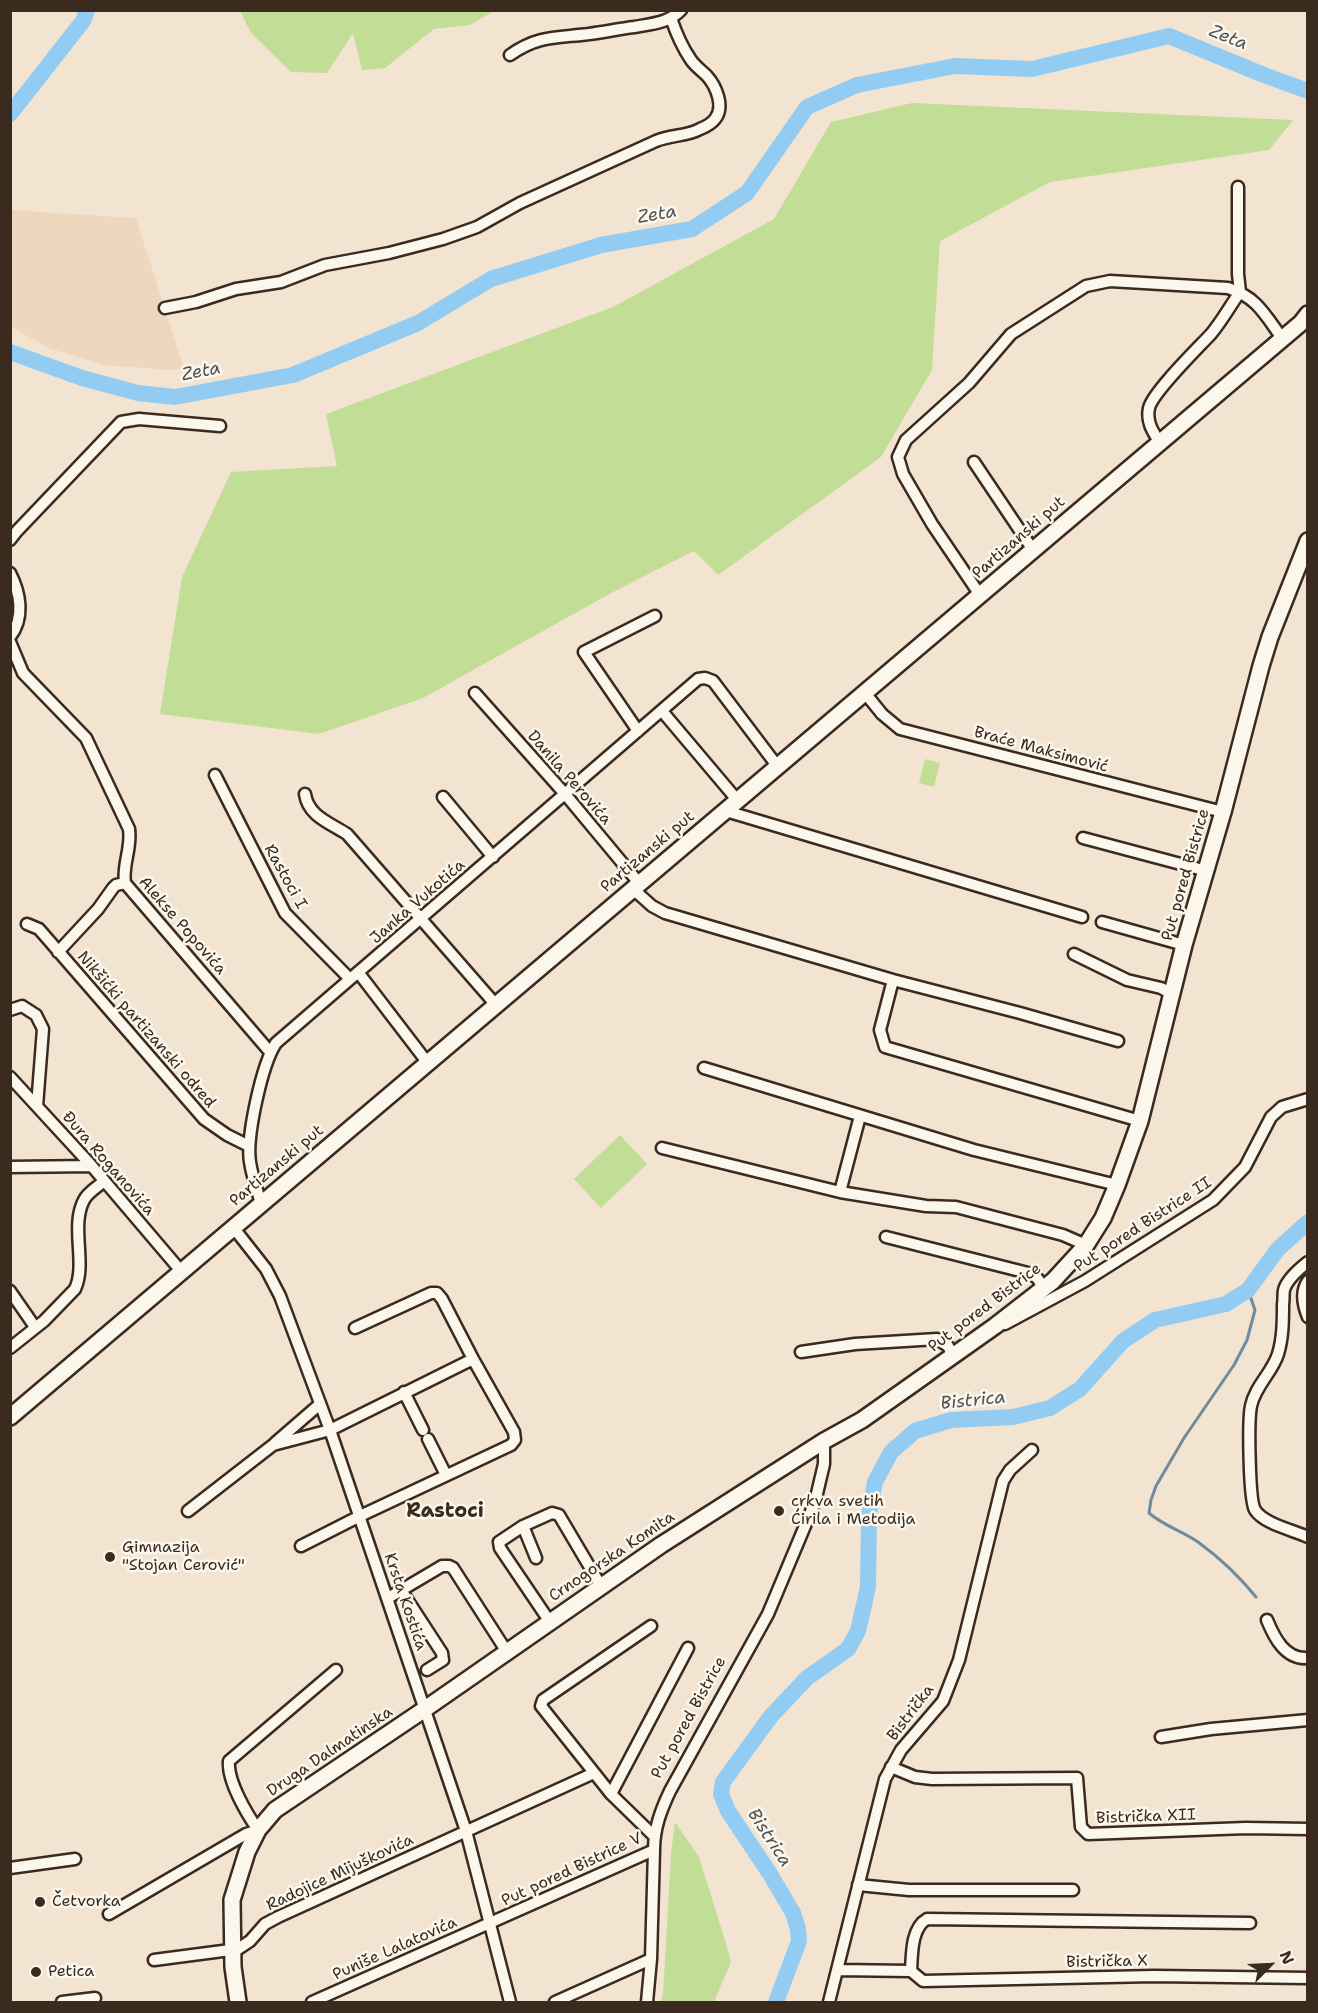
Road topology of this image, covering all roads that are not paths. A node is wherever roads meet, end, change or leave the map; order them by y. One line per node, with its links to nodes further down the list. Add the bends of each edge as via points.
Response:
1 (681, 10): 2 (street)
2 (671, 18): 3 (street, via 600,33 549,38 525,44); 6 (street, via 686,52 710,79 717,95 718,113 703,128 667,136 520,203 477,227 443,239 325,265 281,282 236,289)
3 (510, 54)
4 (1238, 187): 5 (street)
5 (1240, 292): 8 (street, via 1258,305); 10 (street, via 1213,331 1149,406 1151,428); 16 (street, via 1110,281 1086,286 1011,334 969,383 906,440 898,458 903,474)
6 (165, 308)
7 (1308, 314): 8 (street, Partizanski put)
8 (1282, 338): 10 (street, Partizanski put)
9 (219, 426): 12 (street, via 139,419 121,422)
10 (1160, 442): 14 (street, Partizanski put)
11 (974, 462): 14 (street)
12 (10, 540)
13 (1308, 541): 30 (street, Put pored Bistrice, via 1264,657)
14 (1032, 550): 16 (street, Partizanski put)
15 (10, 573): 18 (street, via 20,598 17,623)
16 (980, 595): 21 (street, Partizanski put)
17 (655, 616): 23 (street, via 584,652)
18 (10, 637)
19 (10, 642): 34 (street, Alekse Popovića, via 23,673 87,738 129,829)
20 (475, 693): 27 (street, Danila Perovića)
21 (865, 693): 24 (street, Partizanski put); 30 (street, Braće Maksimović, via 900,729)
22 (662, 711): 23 (street, Janka Vukotića); 24 (street, Janka Vukotića, via 698,679 712,681); 29 (street)
23 (638, 731): 27 (street, Janka Vukotića)
24 (778, 767): 29 (street, Partizanski put)
25 (215, 775): 43 (street, Rastoci I, via 285,913)
26 (305, 794): 37 (street, via 306,803 316,815 347,834)
27 (565, 794): 32 (street, Janka Vukotića); 35 (street, Danila Perovića)
28 (443, 797): 32 (street)
29 (732, 806): 35 (street, Partizanski put); 36 (street)
30 (1223, 812): 33 (street, Put pored Bistrice)
31 (1083, 838): 33 (street)
32 (493, 856): 37 (street, Janka Vukotića)
33 (1207, 871): 40 (street, Put pored Bistrice)
34 (125, 883): 41 (street, via 113,888 99,909); 49 (street, Alekse Popovića)
35 (636, 886): 44 (street, Danila Perovića, via 652,906 665,913); 46 (street, Partizanski put)
36 (1082, 917)
37 (422, 918): 43 (street, Janka Vukotića); 46 (street)
38 (1102, 922): 40 (street)
39 (27, 924): 41 (street, Nikšićki partizanski odred, via 39,929)
40 (1184, 945): 45 (street, Put pored Bistrice)
41 (58, 952): 57 (street, Nikšićki partizanski odred, via 204,1119)
42 (1074, 954): 45 (street, via 1127,980)
43 (354, 976): 49 (street, Janka Vukotića); 50 (street, Rastoci I)
44 (893, 980): 48 (street, Danila Perovića); 56 (street, via 879,1030 885,1047)
45 (1172, 994): 56 (street, Put pored Bistrice)
46 (496, 1005): 50 (street, Partizanski put)
47 (10, 1010): 54 (street, via 22,1006 36,1015 43,1029)
48 (1118, 1041)
49 (270, 1052): 57 (street, Janka Vukotića)
50 (427, 1062): 64 (street, Partizanski put)
51 (704, 1068): 55 (street)
52 (10, 1077): 54 (street, Đura Roganovića)
53 (1308, 1099): 73 (street, Put pored Bistrice II, via 1282,1107 1271,1117 1245,1167 1213,1200)
54 (37, 1106): 59 (street, Đura Roganovića)
55 (860, 1116): 62 (street, via 974,1150); 63 (street)
56 (1140, 1121): 62 (street, Put pored Bistrice)
57 (249, 1146): 64 (street, Janka Vukotića)
58 (662, 1149): 63 (street)
59 (92, 1166): 60 (street); 61 (street, Đura Roganovića)
60 (10, 1167)
61 (104, 1181): 69 (street, Đura Roganovića); 76 (street, via 87,1195 81,1209 78,1283)
62 (1117, 1185): 67 (street, Put pored Bistrice)
63 (840, 1192): 67 (street, via 956,1207 1063,1235)
64 (261, 1203): 65 (street, Partizanski put)
65 (233, 1227): 69 (street, Partizanski put); 83 (street, Krsta Kostića, via 266,1269 280,1296)
66 (886, 1237): 71 (street, via 1032,1274)
67 (1086, 1245): 71 (street, Put pored Bistrice)
68 (1308, 1262): 93 (street, via 1290,1278 1284,1290 1281,1344 1251,1406 1250,1430 1250,1490 1256,1511 1267,1521)
69 (181, 1271): 84 (street, Partizanski put)
70 (1308, 1281): 74 (street, via 1303,1288)
71 (1048, 1285): 73 (street); 75 (street, Put pored Bistrice)
72 (10, 1291): 76 (street)
73 (1062, 1294): 75 (street, Put pored Bistrice II)
74 (1308, 1317)
75 (995, 1326): 80 (street, Put pored Bistrice)
76 (35, 1327): 78 (street)
77 (355, 1328): 81 (street, via 436,1293)
78 (10, 1348)
79 (801, 1352): 80 (street, via 937,1339 948,1346)
80 (953, 1356): 86 (street, Put pored Bistrice, via 862,1420)
81 (473, 1359): 82 (street); 89 (street, via 515,1440)
82 (404, 1392): 85 (street); 89 (street)
83 (320, 1404): 85 (street, Krsta Kostića); 87 (street)
84 (10, 1417)
85 (330, 1430): 87 (street); 91 (street, Krsta Kostića)
86 (824, 1441): 96 (street, Crnogorska Komita); 116 (street, Put pored Bistrice, via 824,1464 815,1502 772,1604 669,1791)
87 (273, 1445): 90 (street)
88 (1032, 1450): 110 (street, Bistrička, via 1003,1481 951,1684 943,1701)
89 (446, 1475): 91 (street)
90 (188, 1511)
91 (360, 1516): 94 (street); 98 (street, Krsta Kostića)
92 (523, 1526): 95 (street); 96 (street, via 552,1514 559,1515); 100 (street, via 501,1540 500,1548)
93 (1308, 1537)
94 (301, 1546)
95 (536, 1558)
96 (601, 1586): 100 (street, Crnogorska Komita)
97 (401, 1590): 98 (street); 103 (street, via 442,1566 453,1568); 106 (street, via 443,1657)
98 (388, 1598): 107 (street, Krsta Kostića)
99 (1267, 1620): 104 (street, via 1282,1647 1299,1658)
100 (550, 1622): 103 (street, Crnogorska Komita)
101 (651, 1626): 111 (street, via 541,1703)
102 (688, 1648): 112 (street)
103 (507, 1652): 107 (street, Crnogorska Komita)
104 (1308, 1658)
105 (336, 1670): 114 (street, via 229,1761 229,1771)
106 (427, 1670)
107 (425, 1709): 114 (street, Druga Dalmatinska, via 275,1810); 115 (street, Krsta Kostića)
108 (1308, 1720): 109 (street)
109 (1161, 1737)
110 (891, 1767): 113 (street, Bistrička XII, via 932,1779 1077,1778 1081,1827 1088,1834); 120 (street, Bistrička)
111 (594, 1773): 112 (street); 115 (street, Radojice Mijuškovića)
112 (611, 1794): 116 (street)
113 (1308, 1829)
114 (258, 1830): 122 (street); 125 (street, Druga Dalmatinska, via 232,1900)
115 (466, 1832): 124 (street, Krsta Kostića); 125 (street, Radojice Mijuškovića, via 278,1917 265,1924 243,1947)
116 (654, 1836): 117 (street, Put pored Bistrice V)
117 (654, 1850): 124 (street, Put pored Bistrice V); 126 (street)
118 (75, 1859): 119 (street)
119 (10, 1868)
120 (858, 1885): 121 (street, via 909,1890); 128 (street, Bistrička)
121 (1073, 1890)
122 (109, 1914)
123 (1250, 1923): 129 (street, via 927,1919 916,1931)
124 (491, 1924): 134 (street, Puniše Lalatovića); 135 (street, Krsta Kostića)
125 (233, 1950): 127 (street); 133 (street, Druga Dalmatinska)
126 (651, 1959): 136 (street); 137 (street)
127 (154, 1960)
128 (838, 1970): 129 (street, Bistrička X); 138 (street, Bistrička)
129 (911, 1971): 130 (street, Bistrička X, via 922,1981 1154,1976)
130 (1308, 1978)
131 (95, 1998): 132 (street)
132 (62, 2002)
133 (238, 2002)
134 (312, 2002)
135 (510, 2002)
136 (555, 2002)
137 (647, 2002)
138 (829, 2002)

